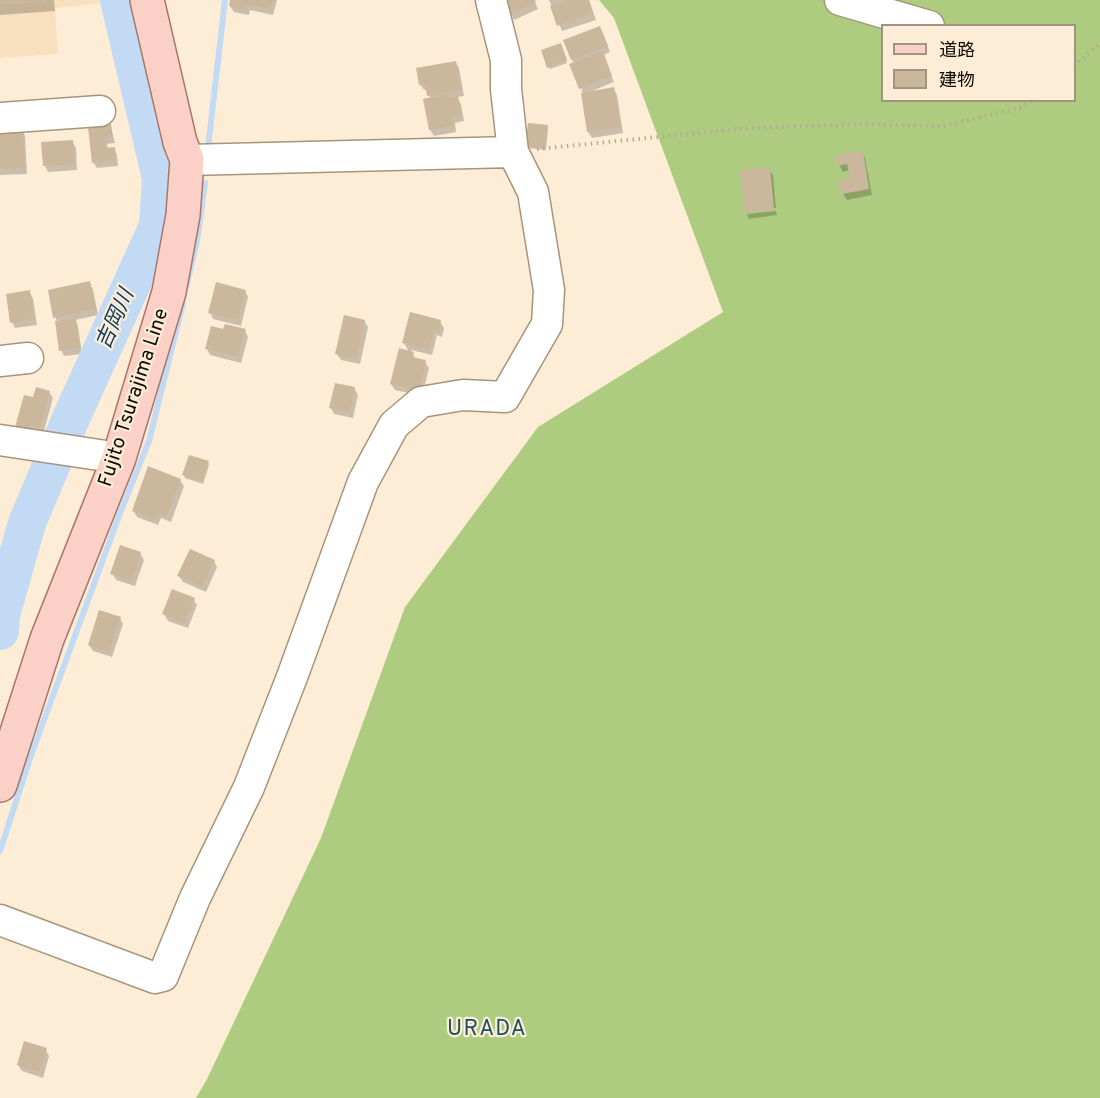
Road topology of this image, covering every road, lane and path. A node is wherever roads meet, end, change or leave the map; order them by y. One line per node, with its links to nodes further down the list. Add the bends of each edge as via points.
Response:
1 (147, 0): 11 (main road, Fujito Tsurajima Line)
2 (491, 0): 10 (street, via 506,60)
3 (840, 0): 4 (street)
4 (921, 24)
5 (1100, 44): 6 (path)
6 (1076, 64)
7 (1030, 102): 10 (path, via 1020,108 943,126 863,123 748,128)
8 (100, 111): 9 (street)
9 (0, 118)
10 (513, 152): 11 (street); 15 (street, via 533,192 549,290 546,324 505,397 463,394 421,402 394,425 363,482 249,787 195,898 163,976 155,978)
11 (187, 160): 13 (main road, Fujito Tsurajima Line, via 183,215 169,292)
12 (0, 440): 13 (street)
13 (118, 458): 14 (main road, Fujito Tsurajima Line, via 47,639)
14 (0, 785)
15 (0, 920)

